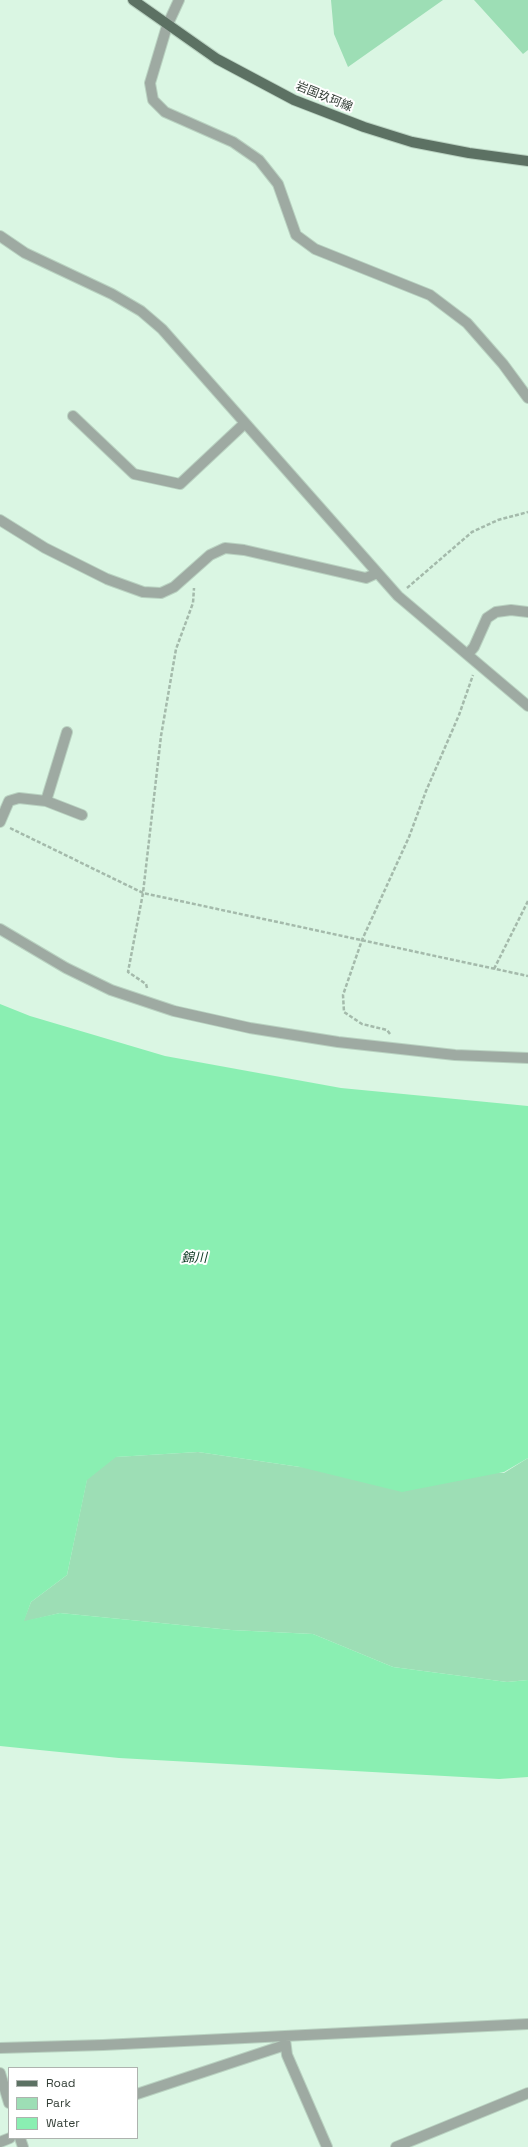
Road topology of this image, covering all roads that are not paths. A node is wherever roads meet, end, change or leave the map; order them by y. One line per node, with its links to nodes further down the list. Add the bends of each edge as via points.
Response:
1 (132, 0): 3 (main road, 岩国玖珂線)
2 (179, 0): 3 (street)
3 (167, 26): 4 (main road, 岩国玖珂線, via 217,59 294,100 364,127 412,142); 6 (street, via 150,83 153,100 165,112 233,142 259,160 278,184 296,235 315,249 430,295 467,323 503,364)
4 (528, 161)
5 (0, 236): 8 (street, via 25,253 112,294 141,311 162,329)
6 (528, 398)
7 (73, 416): 8 (street, via 134,474 180,484)
8 (244, 424): 10 (street)
9 (0, 520): 10 (street, via 52,552 107,579 143,592 161,593 174,587 210,555 225,548 366,578)
10 (377, 574): 12 (street, via 398,596)
11 (528, 612): 12 (street, via 496,612 487,618)
12 (468, 654): 13 (street)
13 (528, 706)
14 (67, 732): 15 (street)
15 (46, 801): 16 (street); 17 (street, via 18,798 9,801)
16 (82, 815)
17 (4, 825)
18 (0, 929): 19 (street, via 72,972 111,990 174,1011 250,1028 394,1050)
19 (528, 1058)
20 (528, 2024): 21 (street)
21 (285, 2040): 22 (street); 25 (street); 27 (street, via 287,2055)
22 (0, 2048)
23 (0, 2073): 26 (street)
24 (528, 2093): 28 (street)
25 (138, 2094)
26 (8, 2100)
27 (327, 2147)
28 (396, 2147)

